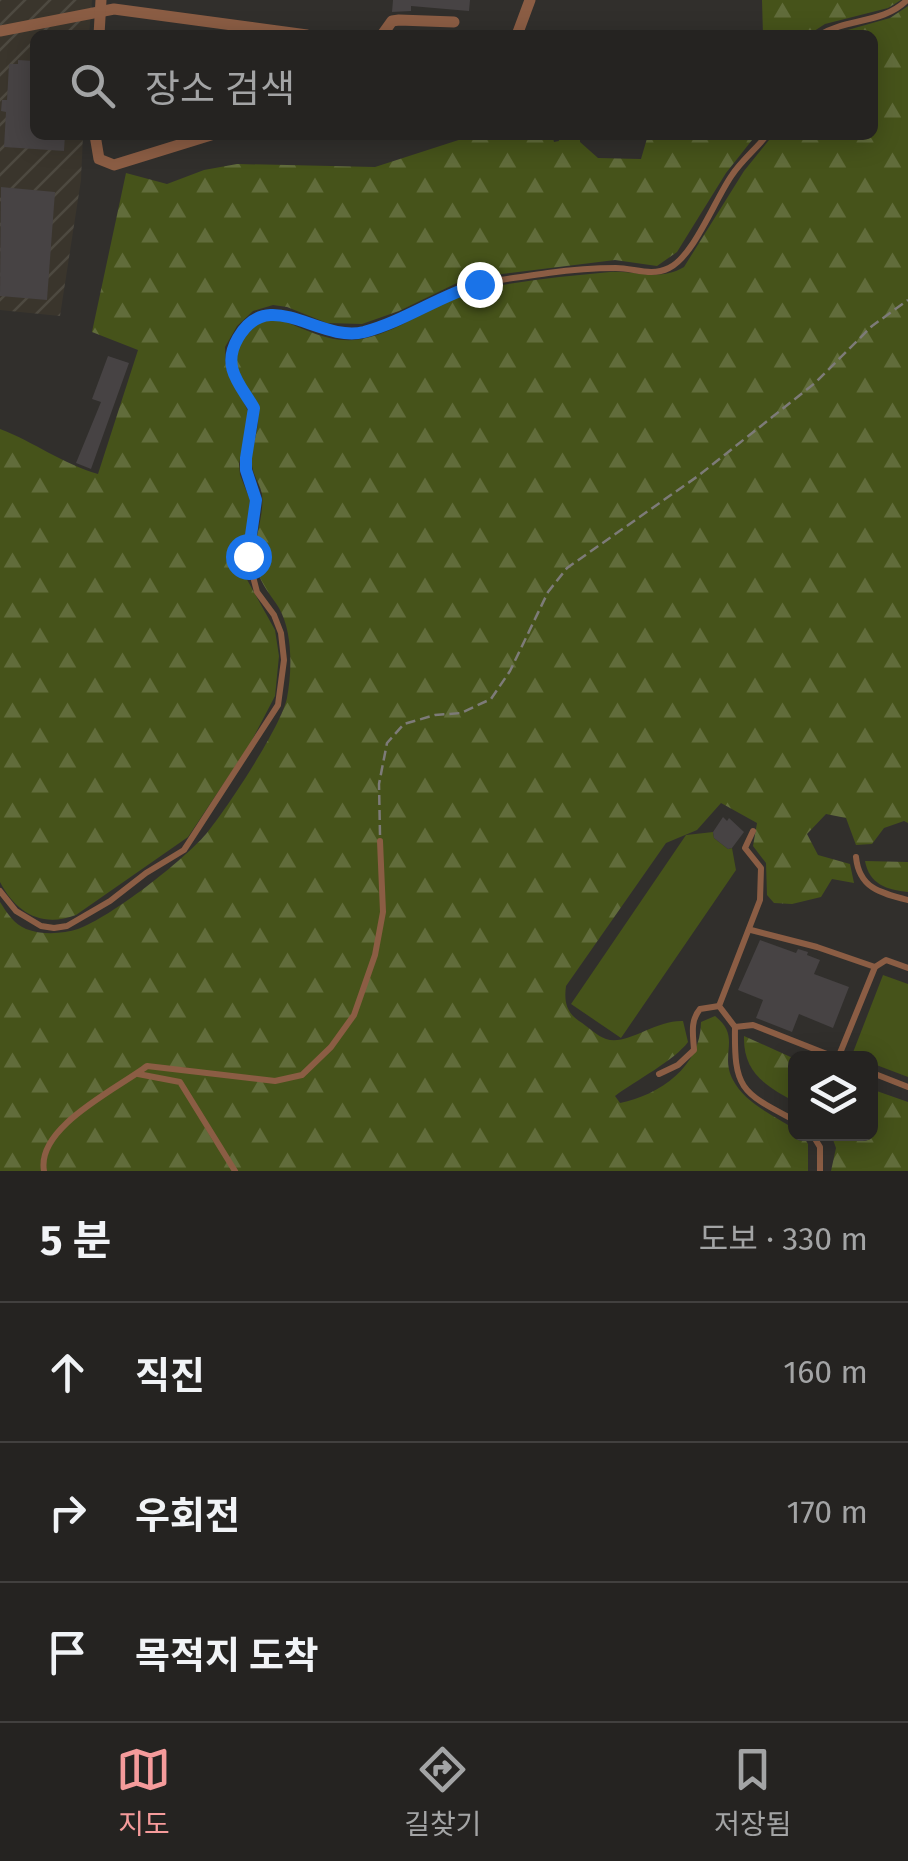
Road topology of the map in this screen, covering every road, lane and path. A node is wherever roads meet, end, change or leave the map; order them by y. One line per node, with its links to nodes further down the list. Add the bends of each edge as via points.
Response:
1 (530, 0): 8 (street)
2 (907, 0): 9 (lane, via 889,13)
3 (101, 5): 5 (street); 6 (street); 10 (street)
4 (454, 22): 7 (street, via 399,20)
5 (99, 30)
6 (269, 30)
7 (386, 30)
8 (519, 30)
9 (827, 30)
10 (0, 31)
11 (96, 140): 12 (street, via 98,158 114,166)
12 (195, 140)
13 (763, 140): 18 (lane, via 731,176 682,259 662,271 610,268 479,284 352,334 278,314 247,326 230,363 254,408 246,458 256,500 248,556 257,592 281,632 278,705 184,850 110,900 54,928 16,911)
14 (908, 300): 16 (path, via 698,476 567,568 491,699 404,724 387,743 379,784)
15 (753, 831): 20 (lane, via 745,848 762,880)
16 (380, 841): 27 (lane, via 383,912 376,955 354,1015 302,1075 275,1081 146,1066)
17 (856, 857): 19 (lane, via 870,887)
18 (0, 892)
19 (908, 900)
20 (751, 930): 21 (lane); 23 (lane)
21 (875, 967): 22 (lane, via 886,960); 26 (lane)
22 (908, 968)
23 (719, 1006): 24 (lane); 28 (lane, via 700,1009 692,1028 694,1050)
24 (735, 1027): 25 (lane, via 752,1025); 31 (lane, via 736,1076 749,1093)
25 (820, 1051)
26 (841, 1051)
27 (136, 1074): 33 (lane, via 48,1142); 34 (lane, via 180,1082)
28 (659, 1074)
29 (878, 1075): 30 (lane)
30 (908, 1087)
31 (788, 1116)
32 (817, 1141): 35 (lane)
33 (44, 1171)
34 (236, 1171)
35 (820, 1171)

